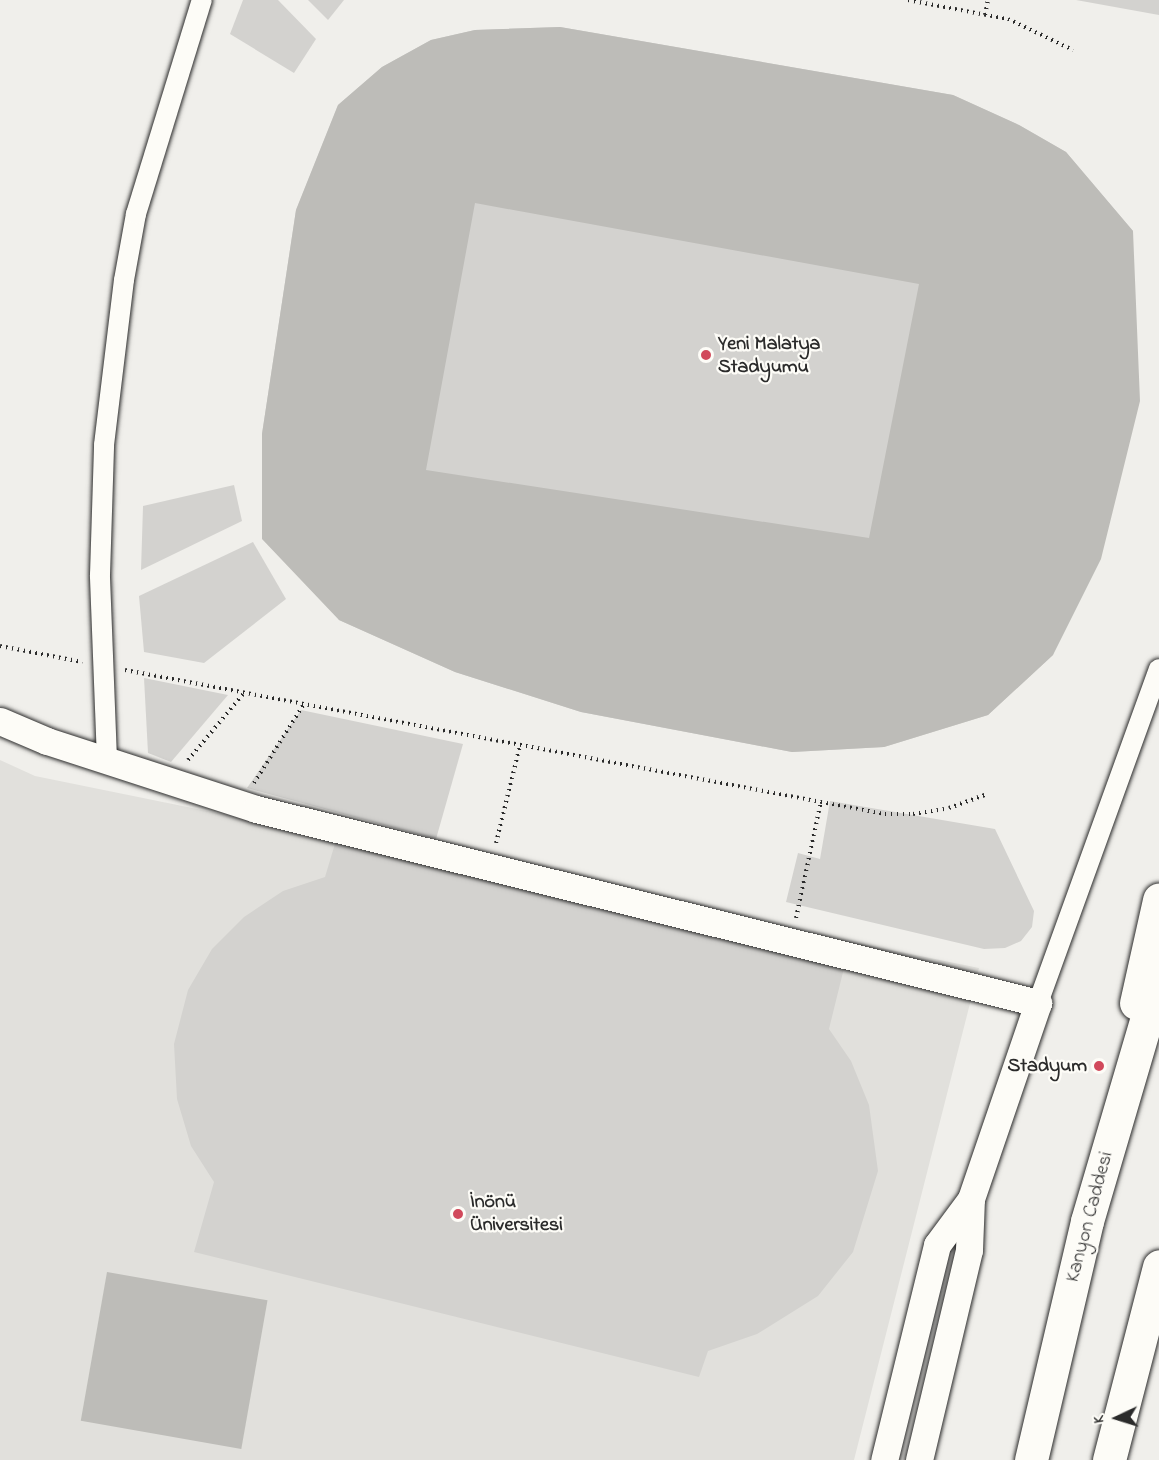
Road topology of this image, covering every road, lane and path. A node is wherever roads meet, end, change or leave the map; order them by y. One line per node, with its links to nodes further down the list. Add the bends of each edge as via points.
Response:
1 (202, 0): 7 (street, via 136,214 124,279 104,445 100,574)
2 (908, 0): 4 (path)
3 (988, 0): 4 (path)
4 (985, 15): 5 (path, via 1008,19)
5 (1073, 50)
6 (0, 646): 7 (path)
7 (103, 666): 9 (path); 13 (street)
8 (1159, 669): 22 (street)
9 (244, 693): 10 (path); 14 (path)
10 (304, 704): 12 (path); 17 (path)
11 (0, 721): 13 (street)
12 (520, 745): 16 (path); 18 (path)
13 (106, 760): 14 (street)
14 (170, 781): 17 (street)
15 (985, 795): 16 (path, via 949,808 913,814 885,814)
16 (821, 801): 20 (path)
17 (241, 804): 18 (street)
18 (491, 867): 20 (street)
19 (1159, 900): 24 (highway)
20 (791, 942): 22 (street)
21 (1159, 977): 24 (highway, Kanyon Caddesi)
22 (1038, 1003): 23 (street)
23 (971, 1199): 26 (street, via 937,1245); 27 (street, via 969,1250)
24 (1090, 1210): 28 (highway, Kanyon Caddesi)
25 (1159, 1266): 29 (highway)
26 (884, 1460)
27 (919, 1460)
28 (1031, 1460)
29 (1109, 1460)

